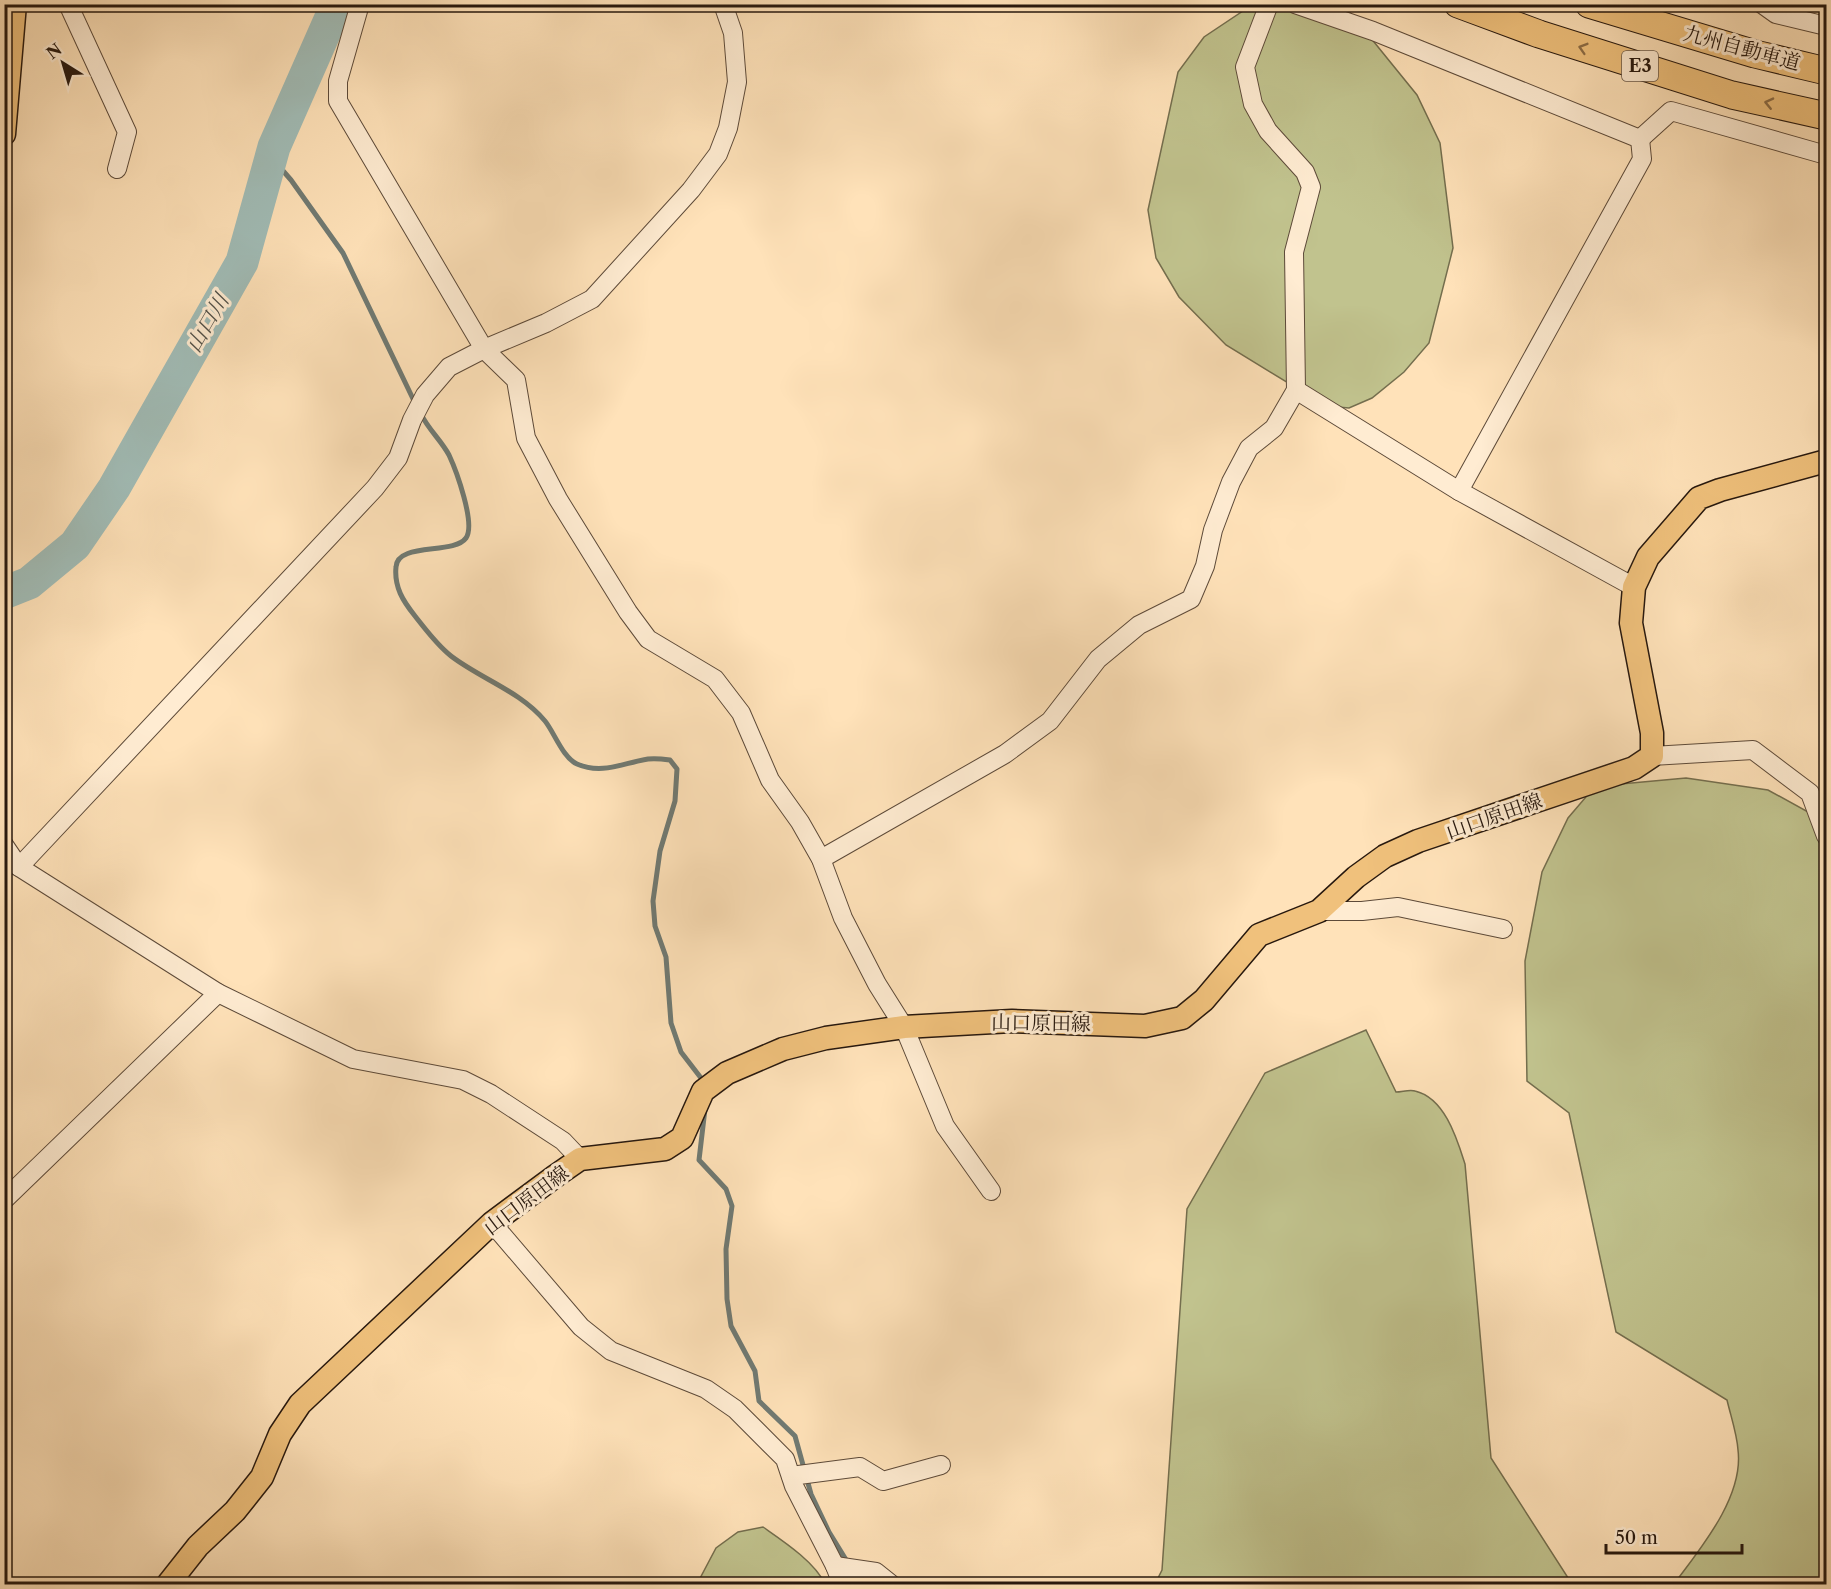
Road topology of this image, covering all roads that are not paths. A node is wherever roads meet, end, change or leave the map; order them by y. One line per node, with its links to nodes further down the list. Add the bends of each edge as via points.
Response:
1 (15, 4): 13 (main road)
2 (68, 4): 16 (street, via 127,132)
3 (360, 4): 17 (street, via 338,81 338,101)
4 (723, 4): 17 (street, via 733,33 736,82 728,128 718,154 691,190 592,299)
5 (1269, 4): 18 (street, via 1245,67 1252,104 1268,131 1305,172 1311,187 1294,252)
6 (1295, 4): 14 (street, via 1373,31)
7 (1458, 4): 12 (highway, E3, one-way to 7, via 1732,95)
8 (1589, 4): 11 (highway, 九州自動車道 / E3, via 1755,54)
9 (1762, 4): 10 (street, via 1776,14)
10 (1827, 26)
11 (1827, 71)
12 (1827, 116)
13 (4, 134)
14 (1640, 139): 15 (street, via 1671,111); 20 (street, via 1642,159)
15 (1827, 155)
16 (117, 169)
17 (484, 349): 25 (street, via 516,380 526,438 558,499 628,612 648,639 716,679 741,713 770,780); 26 (street, via 449,367 425,395 398,458 375,488)
18 (1296, 390): 20 (street); 25 (street, via 1274,428 1249,448 1231,482 1191,599 1139,625 1098,659 1050,721 1005,754)
19 (1827, 461): 21 (main road, via 1699,498 1648,557)
20 (1460, 491): 21 (street)
21 (1634, 587): 22 (main road, via 1631,623 1653,733)
22 (1652, 756): 23 (street, via 1753,750 1810,793); 27 (main road, 山口原田線, via 1634,768 1418,841 1385,856)
23 (1827, 836)
24 (4, 845): 26 (street)
25 (821, 859): 30 (street, via 843,918)
26 (19, 867): 29 (street)
27 (1319, 911): 28 (street, via 1398,907); 30 (main road, 山口原田線, via 1259,935 1204,1000 1182,1018 1145,1026 1012,1021)
28 (1503, 929)
29 (218, 993): 31 (street, via 353,1059 463,1080 563,1141); 33 (street)
30 (904, 1027): 31 (main road, 山口原田線, via 826,1038 783,1049 727,1073 703,1091 682,1138 665,1149); 32 (street, via 945,1126)
31 (580, 1159): 34 (main road, 山口原田線)
32 (991, 1191)
33 (4, 1200)
34 (492, 1223): 36 (street, via 581,1327 611,1351 706,1389 735,1409 785,1459); 38 (main road, 山口原田線, via 300,1404 280,1434 262,1477 235,1511 198,1545)
35 (941, 1465): 36 (street, via 883,1481 860,1467)
36 (790, 1476): 37 (street)
37 (835, 1566): 39 (street); 40 (street, via 876,1572)
38 (168, 1584)
39 (842, 1584)
40 (891, 1584)

